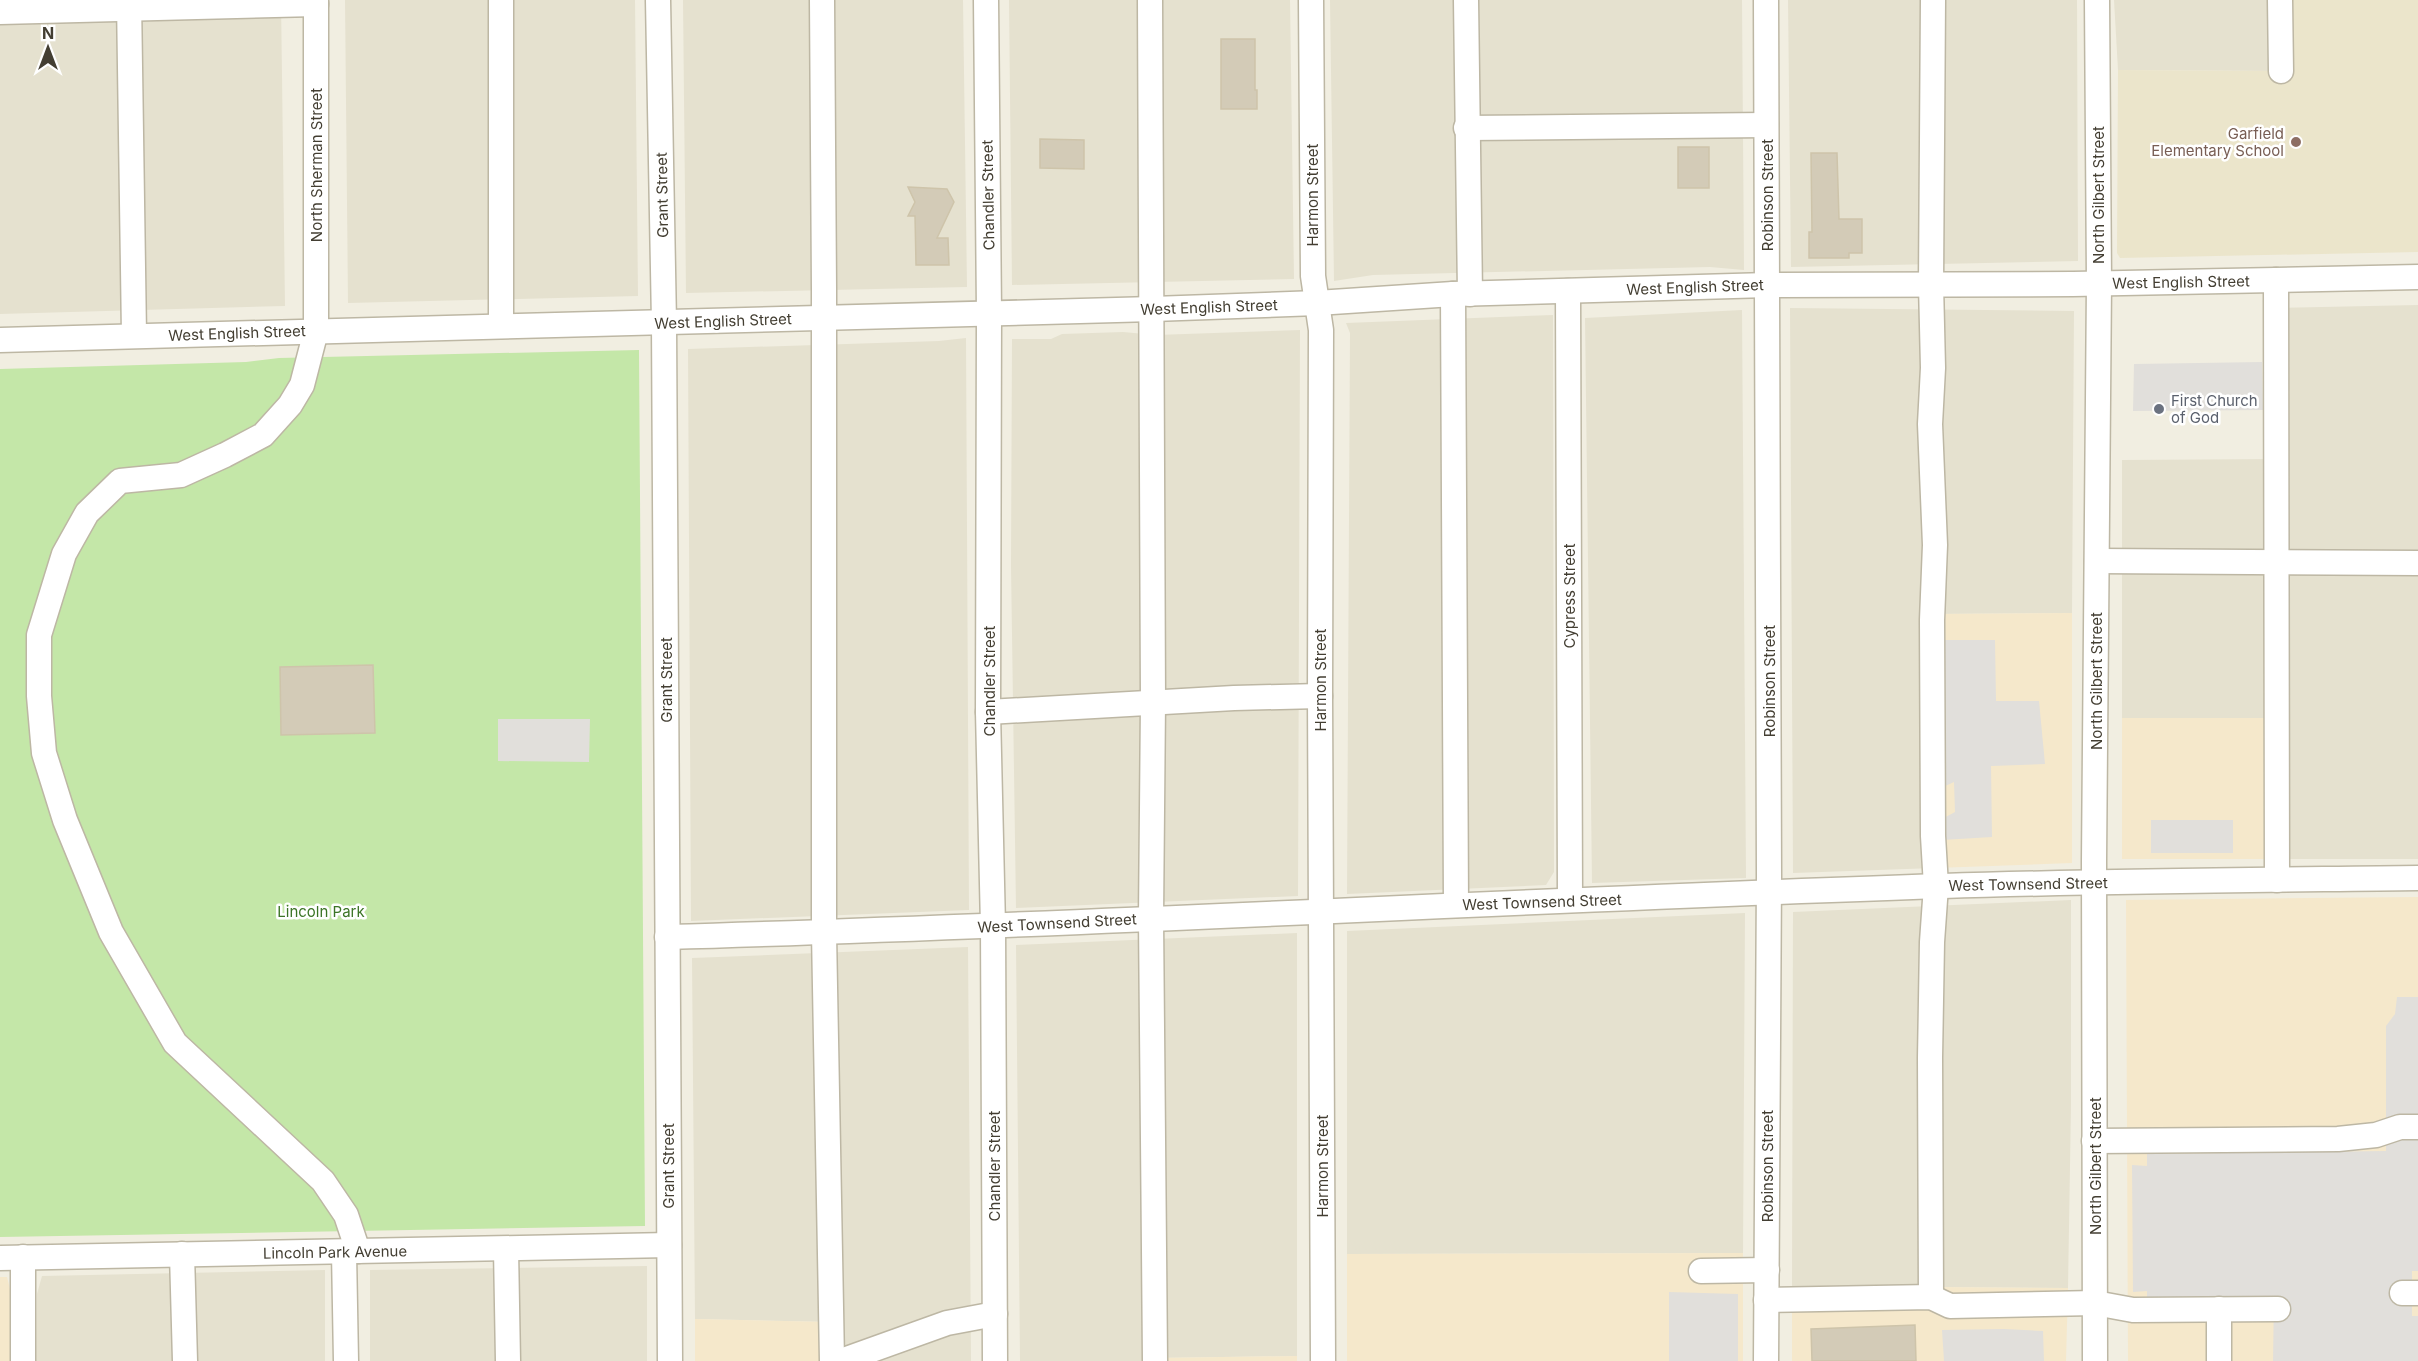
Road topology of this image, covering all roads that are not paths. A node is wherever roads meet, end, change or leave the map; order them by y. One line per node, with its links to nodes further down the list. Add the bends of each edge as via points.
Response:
1 (501, 0): 30 (street)
2 (658, 0): 29 (street, Grant Street)
3 (822, 0): 28 (street)
4 (986, 0): 27 (street, Chandler Street)
5 (1150, 0): 26 (street)
6 (1311, 0): 25 (street, Harmon Street, via 1313,276)
7 (1466, 0): 17 (street)
8 (1766, 0): 16 (street, Robinson Street)
9 (1933, 0): 21 (street)
10 (2097, 0): 20 (street, North Gilbert Street)
11 (2280, 0): 15 (street)
12 (316, 2): 13 (street); 31 (street, North Sherman Street)
13 (129, 4): 14 (street); 32 (street)
14 (0, 12)
15 (2281, 71)
16 (1766, 125): 17 (street); 22 (street, Robinson Street)
17 (1466, 128): 24 (street)
18 (2418, 277): 19 (street, West English Street)
19 (2276, 280): 20 (street, West English Street); 35 (street)
20 (2099, 283): 21 (street, West English Street); 34 (street, North Gilbert Street)
21 (1931, 284): 22 (street, West English Street); 43 (street)
22 (1768, 285): 23 (street, West English Street); 44 (street, Robinson Street)
23 (1568, 291): 24 (street, West English Street); 45 (street, Cypress Street)
24 (1461, 294): 25 (street, West English Street); 46 (street)
25 (1317, 303): 26 (street, West English Street); 37 (street, Harmon Street, via 1321,330)
26 (1153, 309): 27 (street, West English Street); 38 (street)
27 (990, 313): 28 (street, West English Street); 39 (street, Chandler Street)
28 (824, 318): 29 (street, West English Street); 50 (street)
29 (664, 323): 30 (street, West English Street); 51 (street, Grant Street)
30 (501, 326): 31 (street, West English Street)
31 (316, 331): 32 (street, West English Street); 56 (street, North Sherman Street, via 302,385 263,435 181,475 120,481 87,513 63,554 39,635 39,696 44,753 65,820 111,932 174,1043 323,1181 346,1215)
32 (134, 335): 33 (street, West English Street)
33 (0, 340)
34 (2097, 561): 35 (street); 42 (street, North Gilbert Street)
35 (2277, 561): 36 (street); 41 (street)
36 (2418, 563)
37 (1320, 696): 38 (street); 47 (street, Harmon Street)
38 (1154, 702): 39 (street); 48 (street)
39 (988, 712): 49 (street, Chandler Street)
40 (2418, 878): 41 (street, West Townsend Street)
41 (2277, 880): 42 (street, West Townsend Street)
42 (2096, 882): 43 (street, West Townsend Street); 53 (street, North Gilbert Street)
43 (1936, 886): 44 (street, West Townsend Street); 61 (street, via 1930,1058)
44 (1769, 892): 45 (street, West Townsend Street); 59 (street, Robinson Street)
45 (1570, 900): 46 (street, West Townsend Street)
46 (1456, 905): 47 (street, West Townsend Street)
47 (1321, 911): 48 (street, West Townsend Street); 76 (street, Harmon Street)
48 (1151, 918): 49 (street, West Townsend Street); 75 (street)
49 (993, 926): 50 (street, West Townsend Street); 66 (street, Chandler Street)
50 (824, 933): 51 (street, West Townsend Street); 72 (street)
51 (667, 937): 54 (street, Grant Street)
52 (2418, 1127): 53 (street, via 2338,1139)
53 (2094, 1141): 63 (street, North Gilbert Street)
54 (669, 1245): 55 (street, Lincoln Park Avenue); 71 (street, Grant Street)
55 (506, 1249): 56 (street, Lincoln Park Avenue); 70 (street)
56 (351, 1251): 57 (street, Lincoln Park Avenue); 69 (street)
57 (182, 1254): 58 (street, Lincoln Park Avenue); 68 (street)
58 (12, 1257): 67 (street)
59 (1767, 1270): 60 (street); 62 (street, Robinson Street)
60 (1701, 1271)
61 (1931, 1297): 62 (street); 63 (street, via 1950,1306)
62 (1766, 1300): 77 (street, Robinson Street)
63 (2095, 1303): 65 (street, via 2133,1310); 78 (street, North Gilbert Street)
64 (2278, 1308): 65 (street)
65 (2219, 1309): 79 (street)
66 (995, 1314): 73 (street, via 947,1323); 74 (street, Chandler Street)
67 (23, 1361)
68 (185, 1361)
69 (346, 1361)
70 (508, 1361)
71 (670, 1361)
72 (832, 1361)
73 (841, 1361)
74 (995, 1361)
75 (1155, 1361)
76 (1323, 1361)
77 (1766, 1361)
78 (2095, 1361)
79 (2218, 1361)

